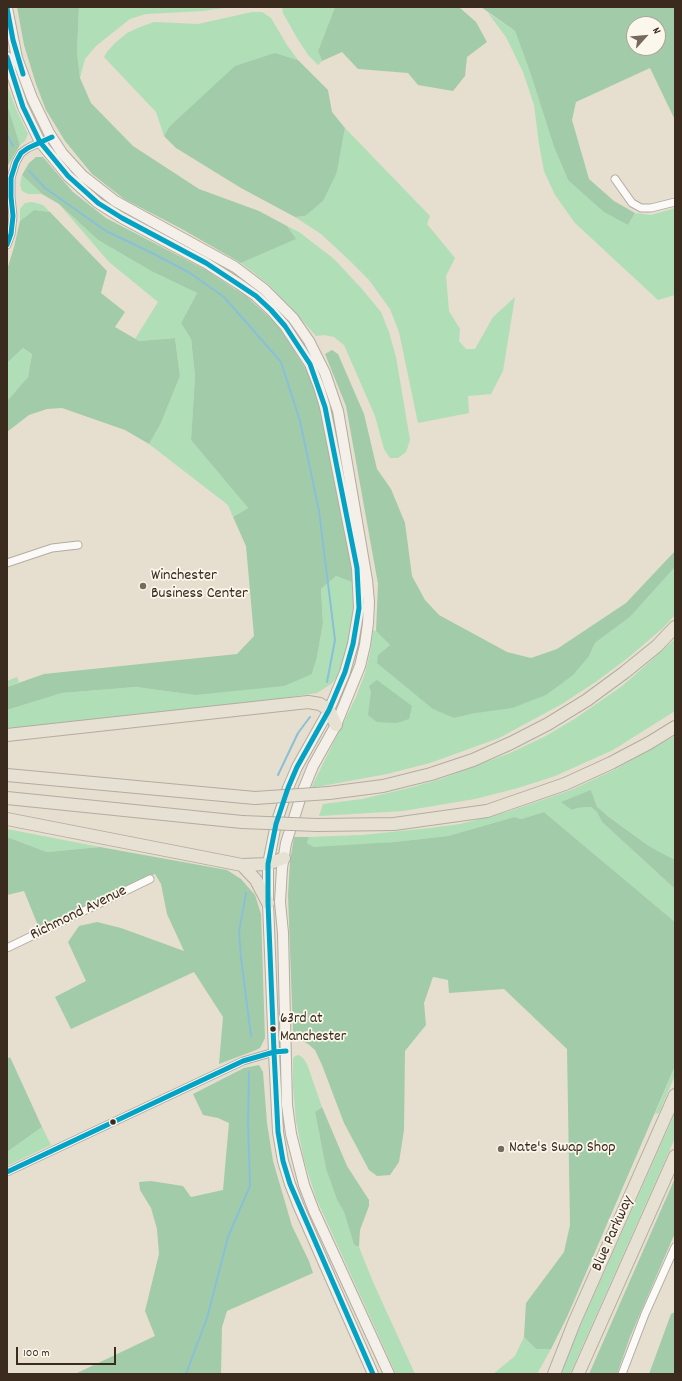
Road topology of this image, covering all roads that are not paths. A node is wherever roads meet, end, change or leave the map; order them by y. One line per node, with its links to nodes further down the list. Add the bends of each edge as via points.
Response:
1 (7, 8): 3 (main road, via 17,58 32,98)
2 (7, 57): 4 (main road, via 23,107)
3 (52, 137): 4 (street); 12 (main road, via 62,153 83,176 115,201 236,268 264,289 293,318 309,341 325,373 338,411 369,602 366,645)
4 (40, 142): 7 (street, via 21,153 16,162 11,178 13,216); 11 (main road, via 68,176 98,203 206,263 256,296 284,326 310,364 325,407 358,588 359,608 353,644 345,672)
5 (615, 179): 6 (street, via 632,203 641,208)
6 (675, 202)
7 (7, 245)
8 (78, 545): 9 (street, via 52,548)
9 (7, 563)
10 (675, 627): 15 (highway, bridge, via 657,646 625,672 548,724 473,760 383,786 255,798)
11 (328, 710): 12 (highway); 14 (highway, via 320,704 308,702); 19 (main road, via 288,788 276,824)
12 (336, 725): 18 (main road, via 313,766 302,793 291,825)
13 (675, 727): 16 (highway, bridge, via 650,743 565,784 487,811 394,824 317,825 242,822)
14 (7, 735)
15 (7, 775)
16 (7, 798)
17 (7, 819): 20 (highway)
18 (284, 858): 19 (highway); 24 (main road, via 280,902)
19 (268, 864): 20 (highway); 22 (main road)
20 (242, 865): 22 (highway, via 256,880)
21 (150, 879): 23 (street, Richmond Avenue)
22 (268, 903): 25 (main road)
23 (7, 948)
24 (286, 1051): 25 (street); 32 (main road, via 287,1105 291,1134 304,1185)
25 (274, 1052): 28 (street, via 243,1061); 31 (main road, via 278,1132 290,1184)
26 (675, 1095): 30 (highway, Blue Parkway)
27 (675, 1156): 35 (highway, Blue Parkway)
28 (7, 1172)
29 (675, 1248): 36 (street, via 645,1314)
30 (574, 1323): 33 (highway); 34 (highway, Blue Parkway)
31 (374, 1374)
32 (389, 1374)
33 (546, 1374)
34 (554, 1374)
35 (578, 1374)
36 (622, 1374)

